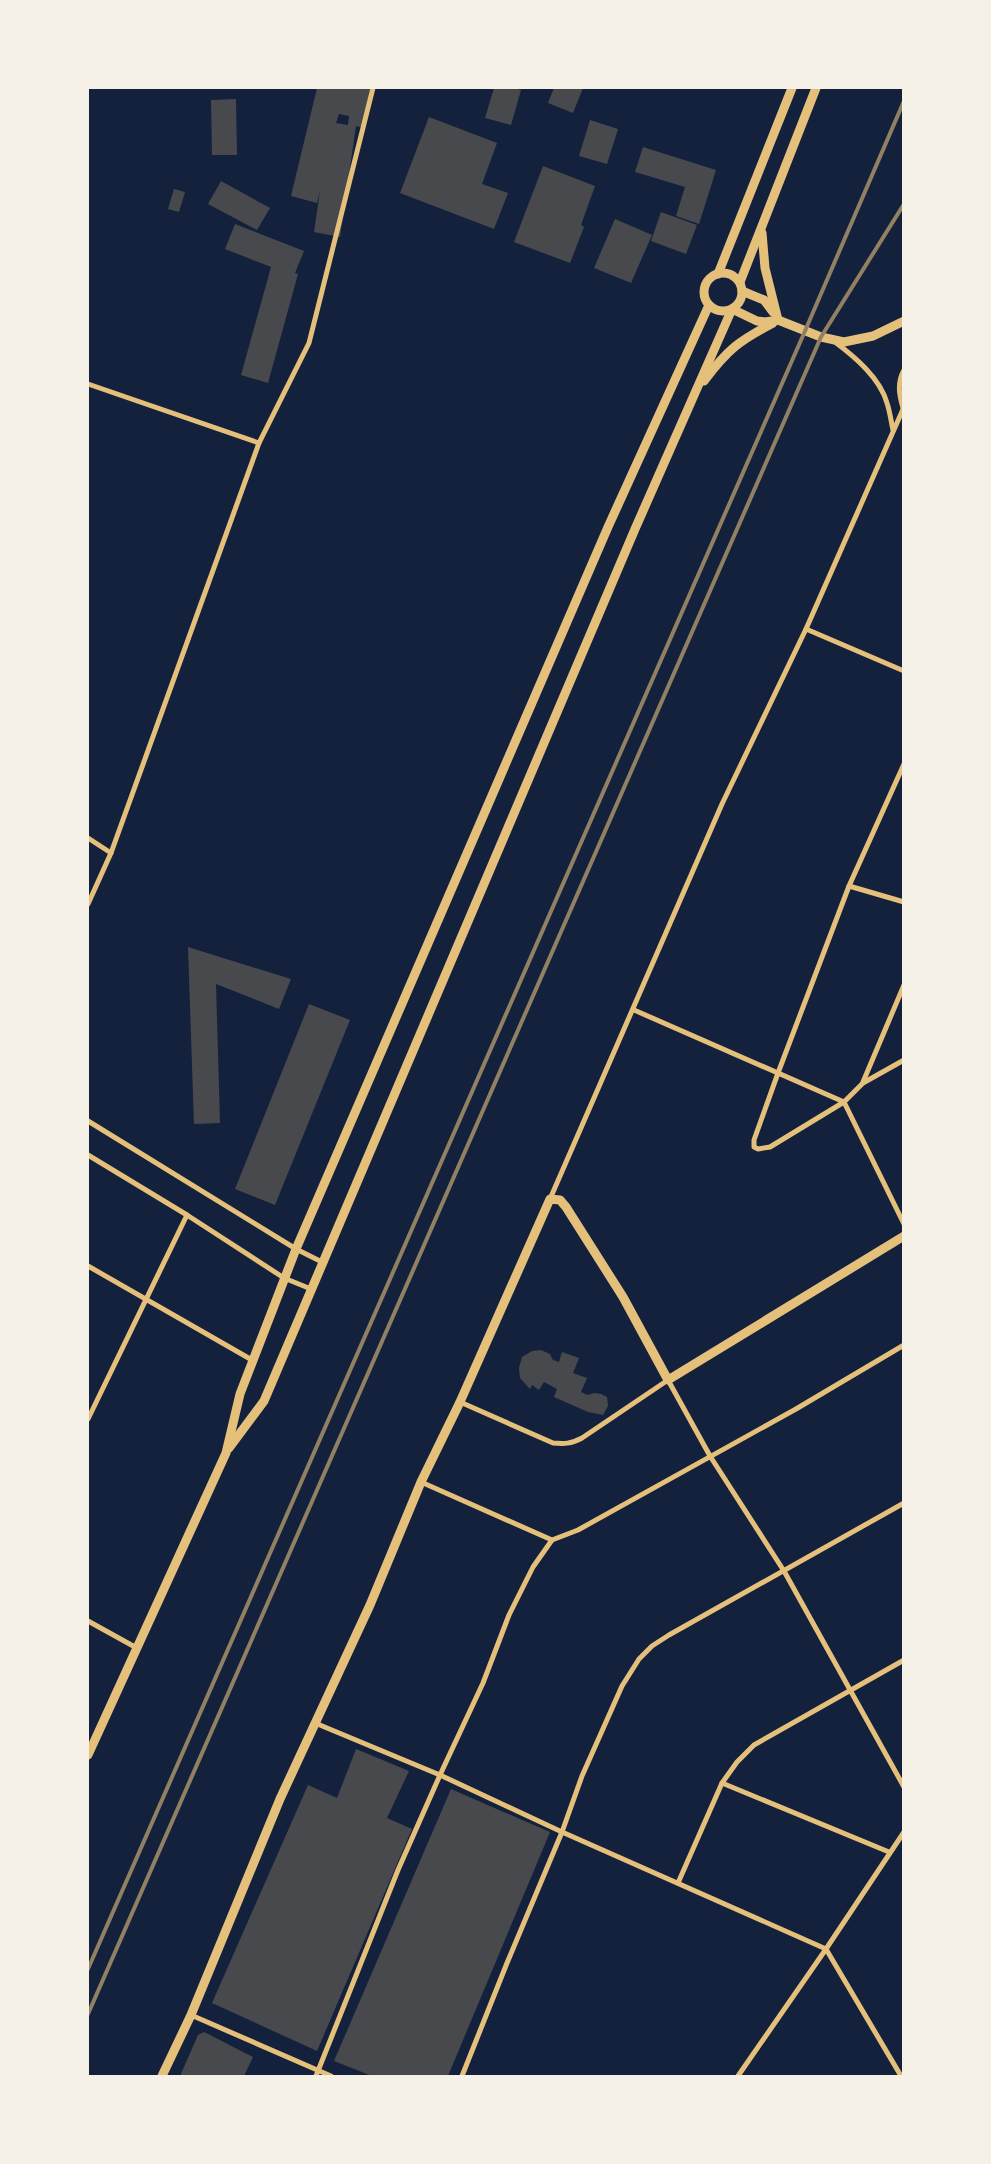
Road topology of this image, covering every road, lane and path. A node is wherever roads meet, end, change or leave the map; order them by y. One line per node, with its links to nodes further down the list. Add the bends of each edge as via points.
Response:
1 (373, 88): 19 (street, via 309,343)
2 (792, 88): 5 (street)
3 (816, 88): 4 (street)
4 (762, 225): 6 (street); 9 (street, via 764,268)
5 (718, 274): 6 (street, via 730,274); 7 (street, via 705,287 705,299)
6 (741, 286): 8 (street, via 741,301); 9 (street, via 764,300)
7 (709, 304): 8 (street, via 719,311); 40 (street, via 608,527)
8 (732, 310): 9 (street, via 757,321); 16 (street)
9 (778, 320): 13 (street); 16 (street, via 722,356)
10 (904, 321): 12 (street)
11 (904, 327): 12 (street)
12 (888, 330): 13 (street, via 859,340)
13 (832, 340): 18 (street, via 855,357 876,384 887,401)
14 (904, 370): 17 (street, via 899,383)
15 (88, 384): 19 (street)
16 (693, 396): 41 (street)
17 (903, 408): 18 (street)
18 (893, 431): 20 (street)
19 (259, 443): 24 (street)
20 (806, 629): 21 (street); 29 (street, via 722,804)
21 (904, 671)
22 (904, 764): 25 (street)
23 (88, 838): 24 (street)
24 (111, 853): 27 (street)
25 (849, 886): 26 (street); 31 (street)
26 (904, 902)
27 (88, 904)
28 (904, 985): 32 (street)
29 (634, 1010): 31 (street); 36 (street)
30 (904, 1060): 32 (street)
31 (778, 1073): 33 (street); 33 (street, via 754,1140 754,1147 758,1150 770,1147)
32 (863, 1083): 33 (street)
33 (844, 1102): 38 (street)
34 (88, 1121): 40 (street)
35 (88, 1154): 37 (street)
36 (550, 1199): 48 (street, via 560,1200 566,1207 623,1298); 49 (street)
37 (187, 1214): 43 (street); 45 (street)
38 (904, 1224)
39 (904, 1236): 48 (street)
40 (296, 1249): 41 (street); 43 (street)
41 (322, 1262): 44 (street)
42 (88, 1266): 45 (street)
43 (284, 1278): 44 (street); 47 (street)
44 (311, 1289): 51 (street, via 264,1401)
45 (146, 1298): 47 (street); 50 (street)
46 (904, 1346): 52 (street)
47 (252, 1360): 51 (street)
48 (668, 1380): 49 (street, via 582,1438 564,1444 552,1443); 52 (street)
49 (460, 1402): 53 (street)
50 (88, 1419)
51 (226, 1452): 58 (street)
52 (710, 1456): 55 (street, via 578,1530); 56 (street)
53 (421, 1482): 55 (street); 61 (street, via 370,1605)
54 (904, 1503): 56 (street)
55 (552, 1540): 63 (street, via 533,1567 509,1615 483,1684)
56 (784, 1571): 60 (street); 66 (street, via 669,1634 639,1659 622,1686 604,1726)
57 (88, 1621): 58 (street)
58 (135, 1647): 62 (street)
59 (904, 1660): 60 (street)
60 (850, 1690): 64 (street, via 754,1745); 65 (street)
61 (315, 1723): 63 (street); 71 (street, via 280,1799)
62 (88, 1755)
63 (440, 1775): 66 (street); 72 (street, via 398,1870)
64 (722, 1783): 68 (street); 69 (street)
65 (904, 1787)
66 (562, 1832): 69 (street); 75 (street)
67 (904, 1832): 68 (street)
68 (889, 1852): 70 (street)
69 (678, 1883): 70 (street)
70 (826, 1949): 76 (street); 77 (street)
71 (191, 2015): 72 (street); 73 (street)
72 (317, 2074): 74 (street)
73 (162, 2076)
74 (331, 2076)
75 (462, 2076)
76 (738, 2076)
77 (901, 2076)

